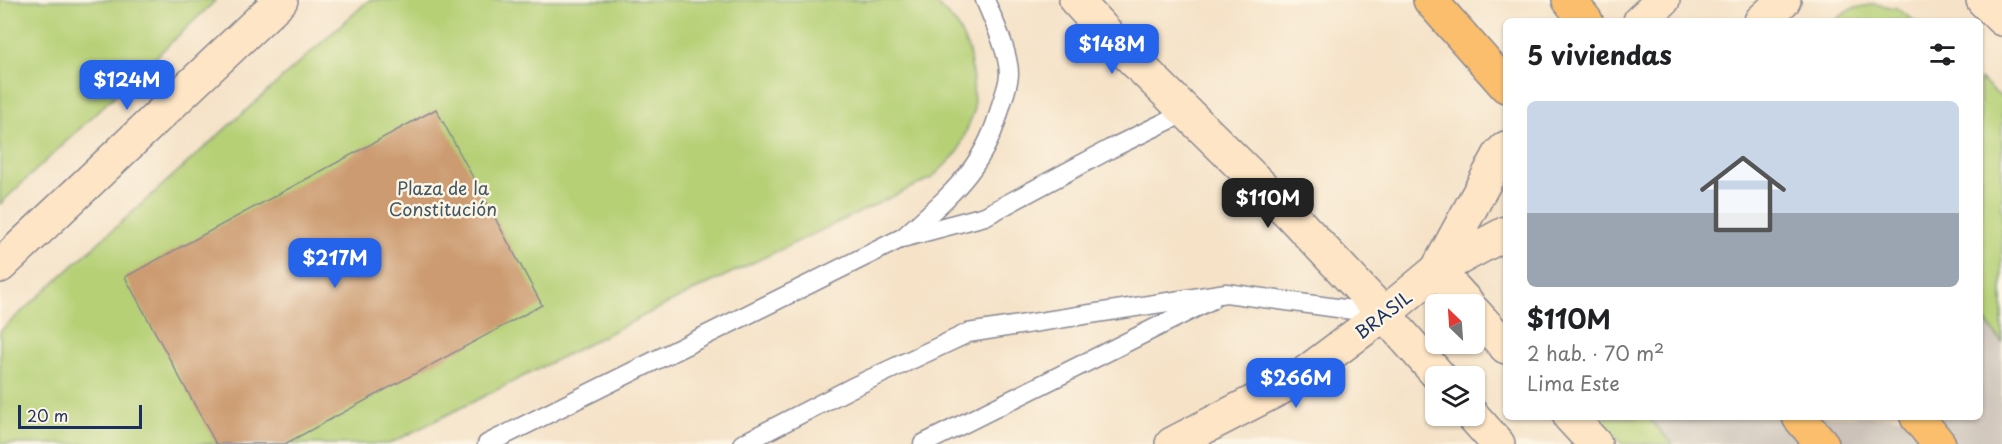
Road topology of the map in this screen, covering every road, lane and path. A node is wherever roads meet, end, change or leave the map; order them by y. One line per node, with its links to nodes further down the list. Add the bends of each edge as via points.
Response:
1 (281, 0): 18 (main road)
2 (985, 0): 17 (lane, via 1009,74 995,130 959,187)
3 (1076, 0): 14 (main road)
4 (1430, 0): 13 (highway)
5 (1569, 0): 9 (highway)
6 (1663, 0): 10 (main road)
7 (1784, 0): 11 (main road)
8 (1983, 0): 12 (main road)
9 (1584, 18)
10 (1643, 18)
11 (1764, 18)
12 (2002, 19)
13 (1503, 83)
14 (1186, 112): 17 (lane, via 985,216); 22 (main road)
15 (1503, 151): 19 (main road, BRASIL)
16 (1503, 234): 19 (main road, BRASIL)
17 (902, 238): 30 (lane)
18 (0, 266)
19 (1437, 270): 21 (main road); 22 (main road, BRASIL)
20 (1226, 293): 22 (lane); 31 (lane, via 968,333); 32 (lane)
21 (1459, 294)
22 (1384, 314): 25 (main road); 33 (main road, BRASIL, via 1296,380)
23 (1485, 324): 24 (main road)
24 (1503, 344)
25 (1430, 366)
26 (1573, 420): 35 (main road)
27 (1802, 420): 36 (highway)
28 (1920, 420): 37 (highway)
29 (1482, 426): 34 (main road)
30 (486, 444)
31 (742, 444)
32 (923, 444)
33 (1172, 444)
34 (1498, 444)
35 (1594, 444)
36 (1822, 444)
37 (1940, 444)

